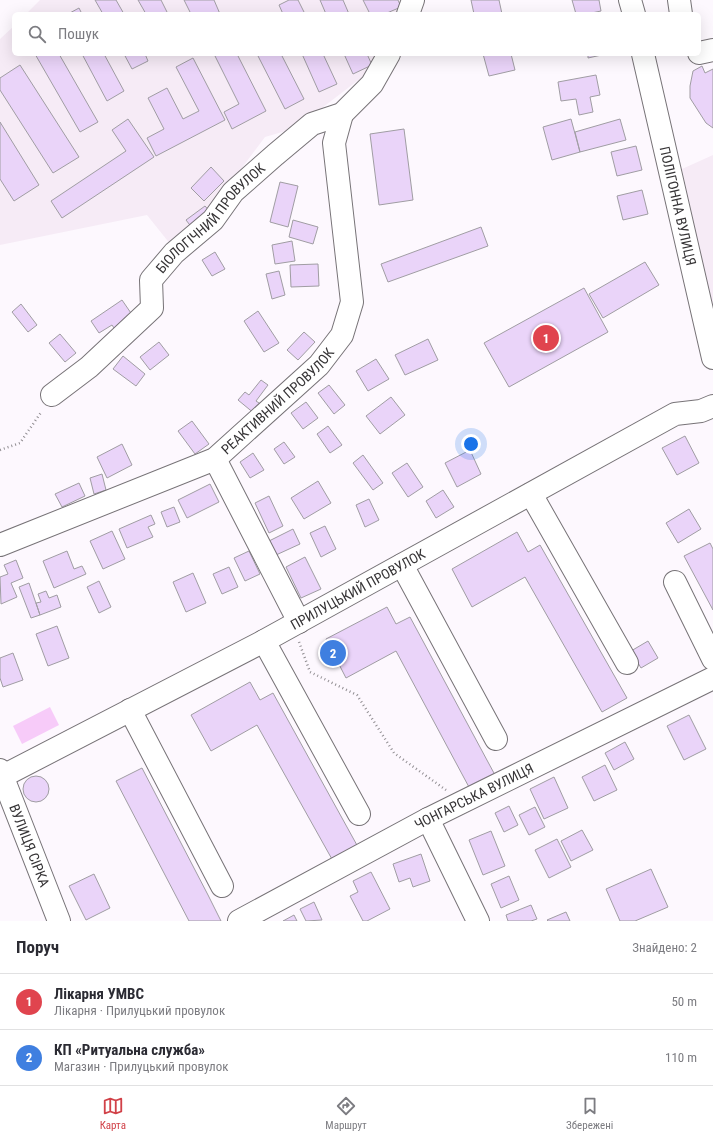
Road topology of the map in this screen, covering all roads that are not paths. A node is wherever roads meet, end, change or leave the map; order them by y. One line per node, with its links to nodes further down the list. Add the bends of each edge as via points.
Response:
1 (413, 0): 4 (street)
2 (630, 0): 5 (street)
3 (679, 0): 6 (street)
4 (409, 12)
5 (633, 12)
6 (681, 12)
7 (713, 50): 8 (street)
8 (701, 53)
9 (388, 56): 11 (street, БІОЛОГІЧНИЙ ПРОВУЛОК, via 372,84)
10 (643, 56): 12 (street, ПОЛІГОННА ВУЛИЦЯ)
11 (342, 114): 13 (street, БІОЛОГІЧНИЙ ПРОВУЛОК, via 312,124 233,192 213,220 174,253 151,280 152,308 89,367); 15 (street, РЕАКТИВНИЙ ПРОВУЛОК, via 334,144 352,302 342,335 319,365)
12 (713, 358)
13 (52, 395)
14 (713, 406): 16 (street, ПРИЛУЦЬКИЙ ПРОВУЛОК, via 701,411 676,414)
15 (215, 459): 17 (street, РЕАКТИВНИЙ ПРОВУЛОК); 20 (street)
16 (531, 494): 18 (street, ПРИЛУЦЬКИЙ ПРОВУЛОК); 23 (street)
17 (0, 545)
18 (402, 565): 20 (street, ПРИЛУЦЬКИЙ ПРОВУЛОК); 26 (street)
19 (674, 582): 22 (street)
20 (296, 624): 21 (street, ПРИЛУЦЬКИЙ ПРОВУЛОК)
21 (264, 641): 25 (street, ПРИЛУЦЬКИЙ ПРОВУЛОК); 28 (street)
22 (713, 659)
23 (627, 663)
24 (713, 678): 29 (street, ЧОНГАРСЬКА ВУЛИЦЯ)
25 (130, 710): 27 (street, ПРИЛУЦЬКИЙ ПРОВУЛОК); 30 (street)
26 (496, 739)
27 (1, 773): 31 (street, ВУЛИЦЯ СІРКА)
28 (359, 814)
29 (428, 819): 32 (street, ЧОНГАРСЬКА ВУЛИЦЯ); 33 (street)
30 (222, 886)
31 (59, 921)
32 (239, 921)
33 (478, 921)

